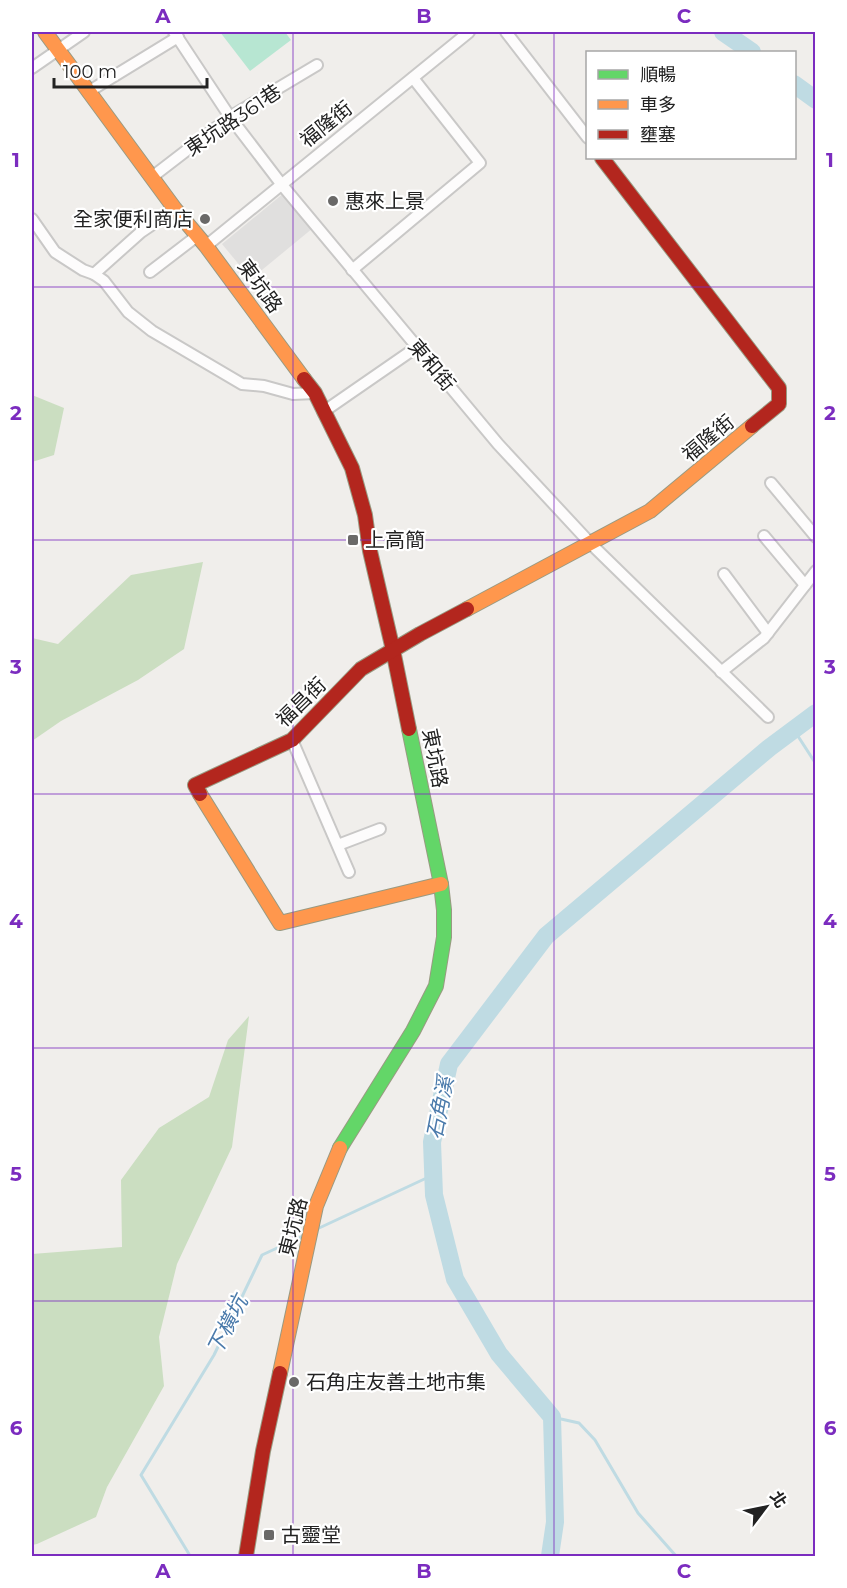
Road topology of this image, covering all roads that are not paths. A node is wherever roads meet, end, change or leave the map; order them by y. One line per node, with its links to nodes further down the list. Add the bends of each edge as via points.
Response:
1 (45, 32): 6 (street, 東坑路)
2 (84, 32): 6 (street)
3 (470, 32): 9 (street, 福隆街)
4 (506, 32): 12 (street)
5 (176, 34): 10 (street); 11 (street, 東和街)
6 (57, 50): 8 (street); 10 (street, 東坑路)
7 (317, 66): 11 (street, 東坑路361巷)
8 (32, 68)
9 (413, 78): 15 (street, 福隆街); 19 (street, via 480,163)
10 (88, 92): 14 (street, 東坑路)
11 (230, 117): 14 (street, 東坑路361巷); 15 (street, 東和街)
12 (586, 135)
13 (603, 159): 28 (street, 福隆街, via 779,388 779,404 650,512)
14 (152, 177): 16 (street, 東坑路)
15 (282, 185): 18 (street, 福隆街); 19 (street, 東和街)
16 (175, 209): 18 (street, 東坑路); 21 (street, via 141,232)
17 (32, 219): 21 (street, via 55,252)
18 (201, 241): 20 (street, 福隆街); 23 (street, 東坑路)
19 (352, 270): 22 (street, 東和街)
20 (150, 272)
21 (94, 274): 23 (street, via 128,312 152,331 242,384 293,394)
22 (417, 347): 24 (street); 28 (street, 東和街, via 498,444)
23 (315, 393): 24 (street, 東坑路)
24 (323, 412): 33 (street, 東坑路, via 352,468)
25 (771, 483): 27 (street)
26 (764, 536): 31 (street)
27 (816, 537)
28 (590, 543): 33 (street, 福隆街); 34 (street, 東和街)
29 (816, 572): 31 (street)
30 (724, 574): 32 (street)
31 (805, 585): 32 (street)
32 (768, 633): 34 (street)
33 (393, 650): 36 (street, 福昌街, via 361,669); 40 (street, 東坑路)
34 (721, 672): 35 (street, 東和街)
35 (768, 717)
36 (292, 740): 38 (street); 40 (street, 福昌街, via 195,785 279,923)
37 (380, 829): 38 (street)
38 (338, 845): 39 (street)
39 (349, 872)
40 (441, 884): 41 (street, 東坑路, via 444,937 436,986 413,1032 340,1148 316,1206 263,1451)
41 (246, 1557)

